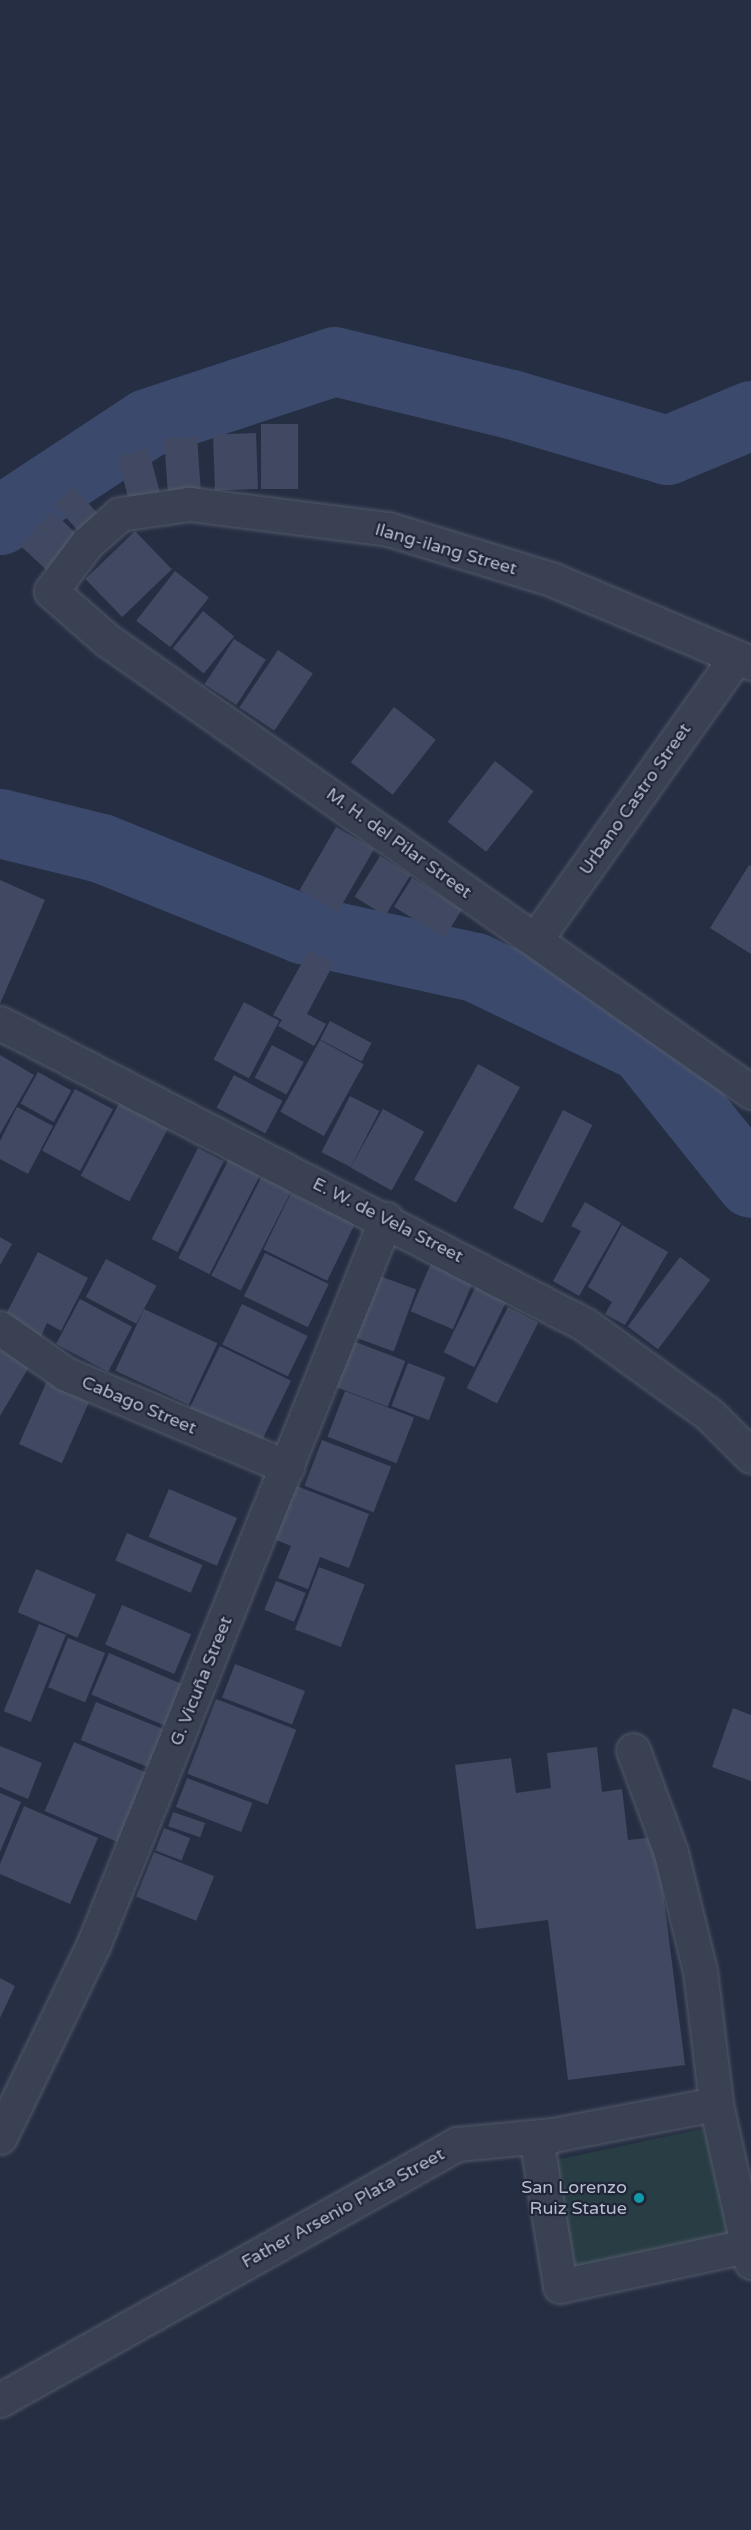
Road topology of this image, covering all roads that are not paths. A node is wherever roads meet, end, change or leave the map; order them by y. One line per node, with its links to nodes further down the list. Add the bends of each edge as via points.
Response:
1 (51, 591): 2 (street, Ilang-ilang Street, via 87,543 120,514 189,504 388,530 554,580); 3 (street, M. H. del Pilar Street, via 106,640)
2 (743, 660): 3 (street, Urbano Castro Street)
3 (535, 940): 5 (street, M. H. del Pilar Street)
4 (0, 1023): 6 (street, E. W. de Vela Street)
5 (751, 1092)
6 (386, 1219): 8 (street, E. W. de Vela Street, via 584,1323 710,1415); 9 (street, G. Vicuña Street)
7 (0, 1328): 9 (street, Cabago Street, via 66,1374)
8 (751, 1456)
9 (287, 1467): 12 (street, G. Vicuña Street, via 94,1943)
10 (633, 1750): 11 (street, via 671,1853 700,1971)
11 (716, 2104): 13 (street, Father Arsenio Plata Street); 14 (street)
12 (0, 2137)
13 (536, 2137): 14 (street, via 560,2286); 15 (street, Father Arsenio Plata Street, via 457,2144)
14 (749, 2254)
15 (0, 2400)

